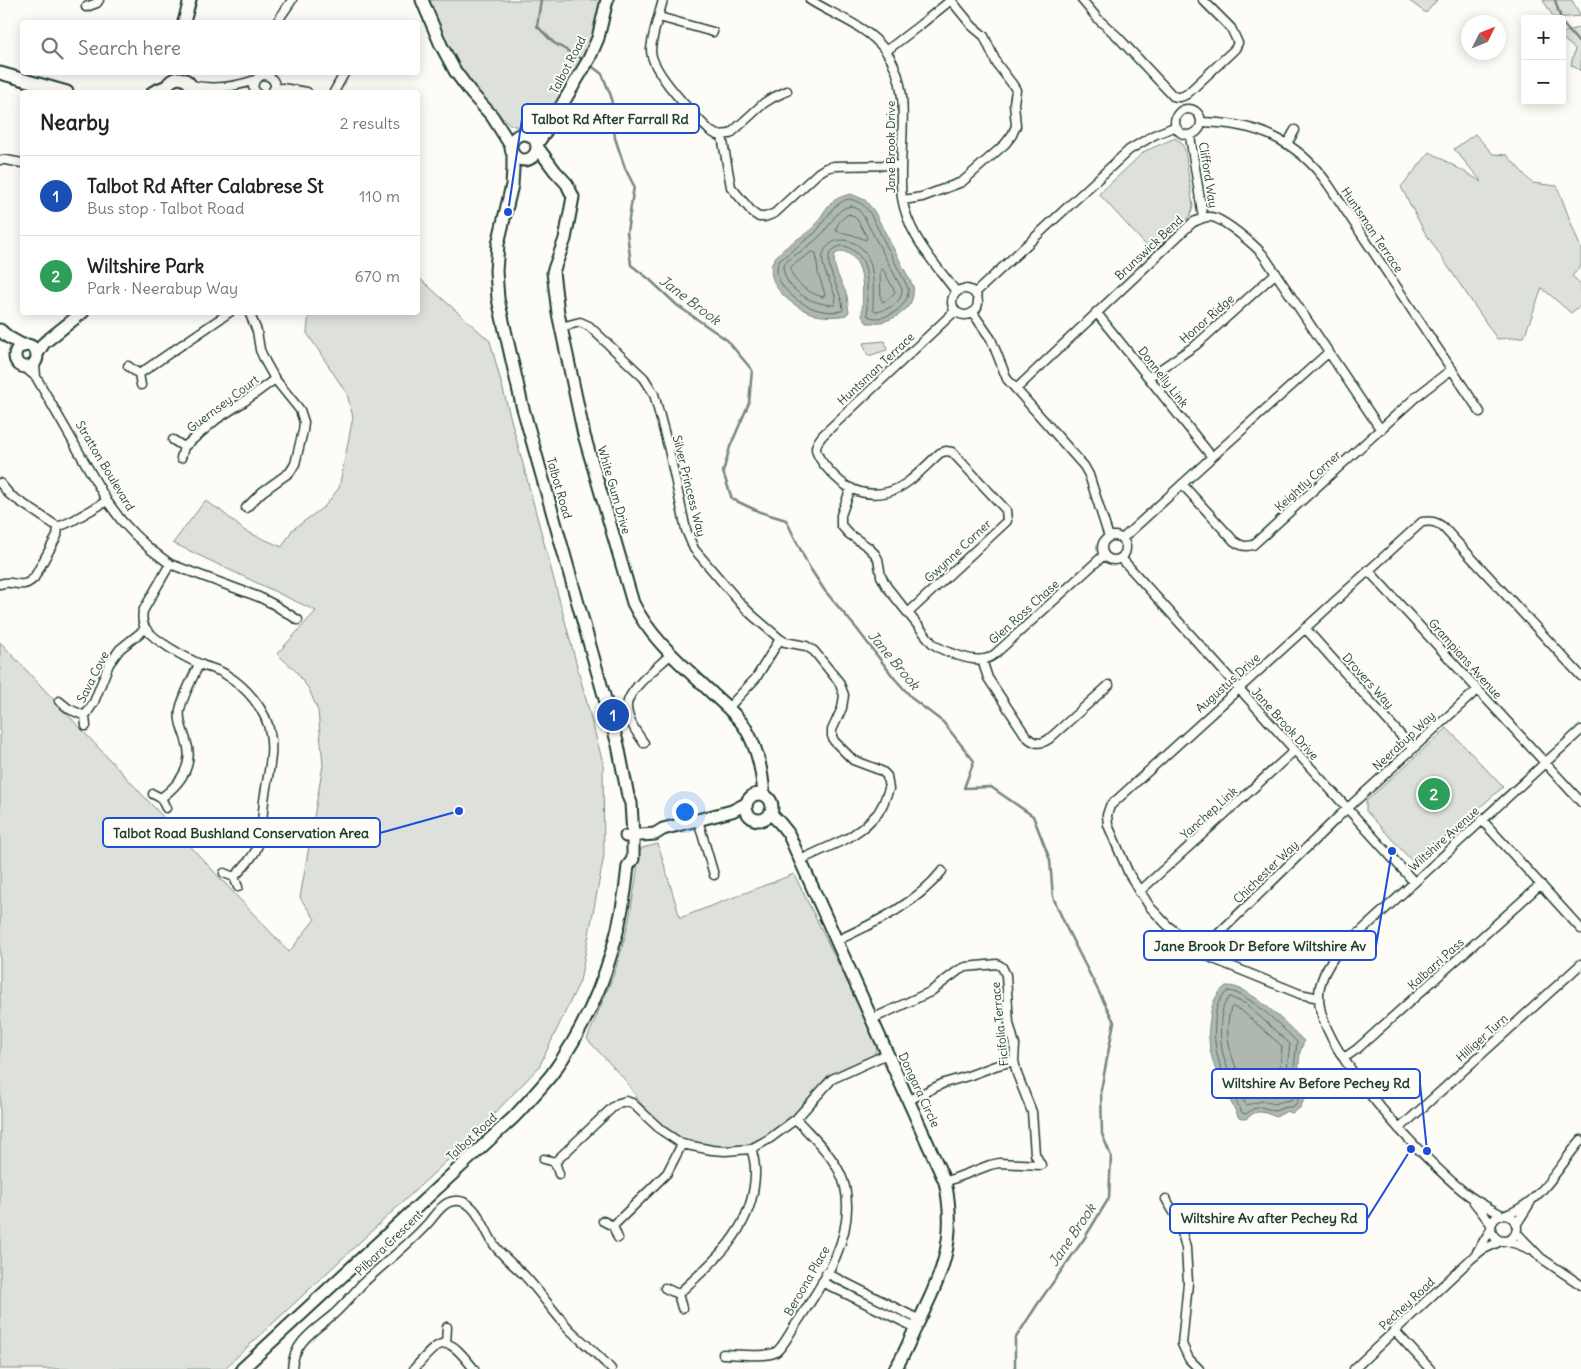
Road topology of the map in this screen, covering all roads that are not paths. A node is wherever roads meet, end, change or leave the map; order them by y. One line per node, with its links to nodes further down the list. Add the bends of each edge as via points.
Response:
1 (190, 0): 14 (main road)
2 (292, 0): 15 (street)
3 (422, 0): 32 (main road, via 455,71)
4 (607, 0): 31 (main road, Talbot Road, via 587,63)
5 (663, 0): 13 (street)
6 (810, 0): 17 (street, Jane Brook Drive, via 865,31)
7 (951, 0): 17 (street); 48 (street, via 984,36 997,64 1016,90 1016,126 1005,144 962,182 922,197)
8 (1082, 0): 9 (street, via 1177,97 1187,94 1238,43 1230,28)
9 (1203, 0)
10 (98, 2): 11 (street); 12 (street)
11 (86, 6)
12 (101, 12)
13 (659, 17): 16 (street); 37 (street, via 652,44 654,63 675,93 710,132)
14 (185, 20)
15 (278, 20)
16 (713, 32)
17 (886, 51): 45 (street, Jane Brook Drive, via 898,74 903,98)
18 (0, 73): 25 (main road)
19 (261, 75): 23 (street); 24 (street, via 269,76); 28 (street, via 253,87)
20 (343, 75): 29 (street)
21 (170, 83): 22 (main road, via 179,78); 26 (main road)
22 (189, 84): 23 (street, via 203,88)
23 (238, 86): 27 (street)
24 (276, 89)
25 (60, 90)
26 (157, 90)
27 (250, 90)
28 (255, 90)
29 (335, 90)
30 (787, 91): 37 (street, via 772,98 730,134)
31 (558, 113): 36 (main road, Talbot Road, via 537,129); 40 (main road, Talbot Road)
32 (492, 116): 36 (main road); 41 (main road)
33 (1201, 122): 34 (street, via 1197,112 1186,109 1176,115); 38 (street, via 1199,130); 39 (street, Huntsman Terrace, via 1257,129)
34 (1174, 126): 38 (street, via 1182,135); 52 (street, via 1129,150)
35 (1295, 130): 39 (street)
36 (524, 134): 40 (main road, via 533,137); 41 (main road, via 515,138)
37 (722, 136): 45 (street, via 731,187 754,213 765,218 826,168)
38 (1190, 136): 49 (street, Clifford Way)
39 (1287, 144): 64 (street, Huntsman Terrace, via 1312,164 1325,180)
40 (538, 146): 43 (main road, via 535,155); 46 (main road, White Gum Drive)
41 (512, 149): 43 (main road, via 517,158); 47 (main road, Talbot Road)
42 (0, 160): 44 (street)
43 (526, 160): 46 (main road, White Gum Drive); 47 (main road, Talbot Road)
44 (20, 163)
45 (900, 165): 48 (street, Jane Brook Drive)
46 (555, 171): 59 (main road, White Gum Drive, via 573,197 565,239 554,272)
47 (512, 185): 121 (main road, Talbot Road, via 496,257 501,316 522,406 618,745 628,796 624,803)
48 (902, 200): 51 (street, Jane Brook Drive, via 917,240)
49 (1203, 218): 50 (street, Brunswick Bend, via 1216,219 1250,242); 54 (street, Brunswick Bend, via 1192,223)
50 (1276, 273): 61 (street, Brunswick Bend); 66 (street, Honor Ridge, via 1196,345)
51 (957, 292): 52 (street, via 964,289); 53 (street, via 952,299)
52 (975, 293): 55 (street, via 978,306)
53 (955, 311): 55 (street, via 966,316); 74 (street, Huntsman Terrace, via 823,435)
54 (1096, 312): 66 (street, Donnelly Link); 69 (street, Brunswick Bend)
55 (973, 313): 69 (street, via 985,329 1003,372)
56 (79, 315): 62 (main road)
57 (226, 315): 65 (street)
58 (250, 315): 67 (street, via 260,350)
59 (561, 327): 94 (street, Silver Princess Way, via 580,322 589,326 648,383 656,400 686,530 694,549 746,610); 95 (main road, White Gum Drive, via 584,435 633,603 646,626)
60 (4, 333): 62 (main road)
61 (1329, 352): 71 (street, Brunswick Bend); 75 (street)
62 (28, 355): 80 (street, Stratton Boulevard, via 36,377)
63 (128, 366): 65 (street)
64 (1452, 369): 70 (street, Huntsman Terrace); 71 (street, Keightly Corner)
65 (140, 374): 68 (street)
66 (1149, 377): 75 (street, Donnelly Link)
67 (275, 378): 73 (street, Guernsey Court); 81 (street, via 300,410 303,431 290,472)
68 (142, 385)
69 (1016, 389): 83 (street, via 1084,466)
70 (1480, 412)
71 (1381, 430): 78 (street, Keightly Corner, via 1258,541 1247,547 1234,541)
72 (173, 440): 73 (street, Guernsey Court)
73 (184, 447): 76 (street, Guernsey Court)
74 (816, 447): 79 (street, Gwynne Corner, via 821,461)
75 (1212, 457): 78 (street)
76 (181, 458)
77 (0, 483): 82 (street, via 10,495)
78 (1182, 484): 84 (street)
79 (850, 488): 90 (street, Glen Ross Chase, via 840,515 842,525 875,554 884,581); 90 (street, Gwynne Corner, via 878,494 898,489 946,450 952,452 1006,510 1007,521)
80 (107, 501): 82 (street); 87 (street, Stratton Boulevard, via 120,520)
81 (246, 508)
82 (58, 527): 89 (street, via 57,536 29,583)
83 (1108, 537): 84 (street); 85 (street, via 1102,545)
84 (1122, 539): 86 (street, via 1126,549)
85 (1104, 555): 86 (street, via 1110,559); 96 (street, Glen Ross Chase, via 995,654)
86 (1120, 558): 100 (street, Jane Brook Drive)
87 (170, 564): 91 (street, Stratton Boulevard, via 259,597); 92 (street, via 143,611)
88 (1368, 570): 93 (street, Augustus Drive); 98 (street, Augustus Drive, via 1422,522 1437,522); 101 (street, Grampians Avenue)
89 (0, 584)
90 (908, 613): 96 (street, Glen Ross Chase, via 936,646)
91 (298, 620)
92 (145, 628): 97 (street, via 160,642); 104 (street, Sava Cove, via 120,649 109,664)
93 (1305, 628): 100 (street, Augustus Drive); 108 (street, Drovers Way)
94 (780, 638): 103 (street, via 756,678); 122 (street, Silver Princess Way, via 811,648 838,682 844,702 832,730 834,741 853,760 883,772 889,783 883,804 864,828)
95 (671, 654): 103 (main road, White Gum Drive); 107 (street, via 628,699 632,725)
96 (982, 660): 99 (street, via 988,678 1026,736 1038,744 1049,739)
97 (199, 664): 113 (street, via 180,711 189,747 188,765 178,784); 126 (street, via 223,672 236,681 259,707 271,734 272,749 259,842 252,857)
98 (1581, 676)
99 (1109, 685)
100 (1238, 689): 109 (street, Jane Brook Drive); 130 (street, Augustus Drive, via 1110,806 1108,825)
101 (1477, 690): 108 (street, Neerabup Way); 110 (street, Grampians Avenue)
102 (59, 701): 104 (street, Sava Cove)
103 (728, 708): 112 (main road, White Gum Drive, via 745,728 760,758 763,779)
104 (85, 716): 105 (street, Sava Cove)
105 (86, 726)
106 (1581, 730): 110 (street, Wiltshire Avenue)
107 (644, 743)
108 (1414, 749): 117 (street, Neerabup Way)
109 (1294, 751): 117 (street, Jane Brook Drive); 130 (street, Yanchep Link)
110 (1545, 763): 114 (street, Grampians Avenue); 120 (street, Wiltshire Avenue)
111 (153, 794): 113 (street)
112 (759, 795): 115 (main road, via 751,797); 118 (main road, via 771,803)
113 (161, 798): 116 (street)
114 (1581, 802)
115 (746, 807): 118 (main road, via 755,819); 119 (main road)
116 (166, 808)
117 (1347, 809): 127 (street, Jane Brook Drive); 133 (street, Chichester Way)
118 (767, 816): 122 (main road, Dongara Circle, via 784,828)
119 (698, 820): 121 (main road); 125 (street)
120 (1482, 820): 127 (street, Wiltshire Avenue); 128 (street)
121 (630, 833): 173 (main road, Talbot Road, via 620,924 608,965 580,1030 552,1074 514,1117)
122 (800, 860): 132 (main road, Dongara Circle)
123 (942, 871): 132 (street, via 925,890 893,912)
124 (224, 873): 126 (street)
125 (714, 875)
126 (234, 877): 129 (street)
127 (1414, 882): 135 (street, Wiltshire Avenue, via 1336,954 1323,974)
128 (1541, 884): 131 (street); 138 (street, Kalbarri Pass)
129 (238, 887)
130 (1140, 892): 133 (street, Augustus Drive, via 1167,925)
131 (1581, 929)
132 (836, 941): 136 (main road, Dongara Circle)
133 (1202, 953): 135 (street, Augustus Drive, via 1300,994)
134 (1581, 964): 142 (street, Hilliger Turn)
135 (1319, 998): 138 (street, via 1324,1024)
136 (872, 1019): 137 (main road, Dongara Circle); 139 (street, Ficifolia Terrace, via 930,992 959,970 997,964 1006,975)
137 (887, 1054): 140 (main road, Dongara Circle); 141 (street, via 832,1079)
138 (1344, 1058): 142 (street)
139 (1014, 1061): 140 (street, via 944,1083); 149 (street, Ficifolia Terrace, via 1032,1112 1035,1154 1041,1165 999,1163)
140 (909, 1100): 149 (main road, Dongara Circle)
141 (796, 1119): 145 (street); 162 (street, Beroona Place, via 833,1162 845,1187 844,1231)
142 (1399, 1129): 150 (street)
143 (1581, 1140): 152 (street)
144 (682, 1144): 145 (street, via 725,1151); 147 (street, via 632,1103 626,1102 613,1107); 155 (street, via 667,1172)
145 (751, 1149): 166 (street, via 755,1158 755,1181 750,1208 719,1257)
146 (544, 1159): 147 (street)
147 (554, 1162): 148 (street)
148 (559, 1174)
149 (945, 1182): 168 (main road, Dongara Circle, via 950,1216 944,1266)
150 (1469, 1196): 153 (street); 156 (street)
151 (1166, 1200): 179 (street, via 1179,1221 1186,1248 1188,1283 1182,1344 1189,1359)
152 (1530, 1203): 153 (street); 157 (street)
153 (1504, 1215): 156 (street, via 1495,1218); 157 (street, via 1512,1218)
154 (603, 1221): 155 (street)
155 (613, 1226): 158 (street)
156 (1491, 1227): 159 (street, via 1494,1238); 161 (street, Pechey Road)
157 (1516, 1228): 159 (street, via 1512,1238); 160 (street)
158 (618, 1238)
159 (1503, 1241): 160 (street); 161 (street, Pechey Road)
160 (1536, 1252): 164 (street)
161 (1475, 1256): 170 (street, Pechey Road)
162 (826, 1273): 163 (street, Beroona Place); 168 (street)
163 (822, 1282): 168 (street); 172 (street, Beroona Place, via 777,1351 766,1355)
164 (1581, 1286)
165 (665, 1288): 166 (street)
166 (678, 1294): 167 (street)
167 (682, 1308)
168 (918, 1324): 178 (main road, Dongara Circle)
169 (447, 1327): 171 (street)
170 (1395, 1331): 180 (street, Pechey Road); 181 (street)
171 (446, 1344): 175 (street, via 434,1347); 176 (street, via 460,1351)
172 (723, 1354)
173 (242, 1369)
174 (292, 1369): 177 (street, Pilbara Crescent, via 300,1343 451,1201 469,1204 500,1252)
175 (414, 1369)
176 (474, 1369)
177 (611, 1369)
178 (895, 1369)
179 (1199, 1369)
180 (1354, 1369)
181 (1430, 1369)

